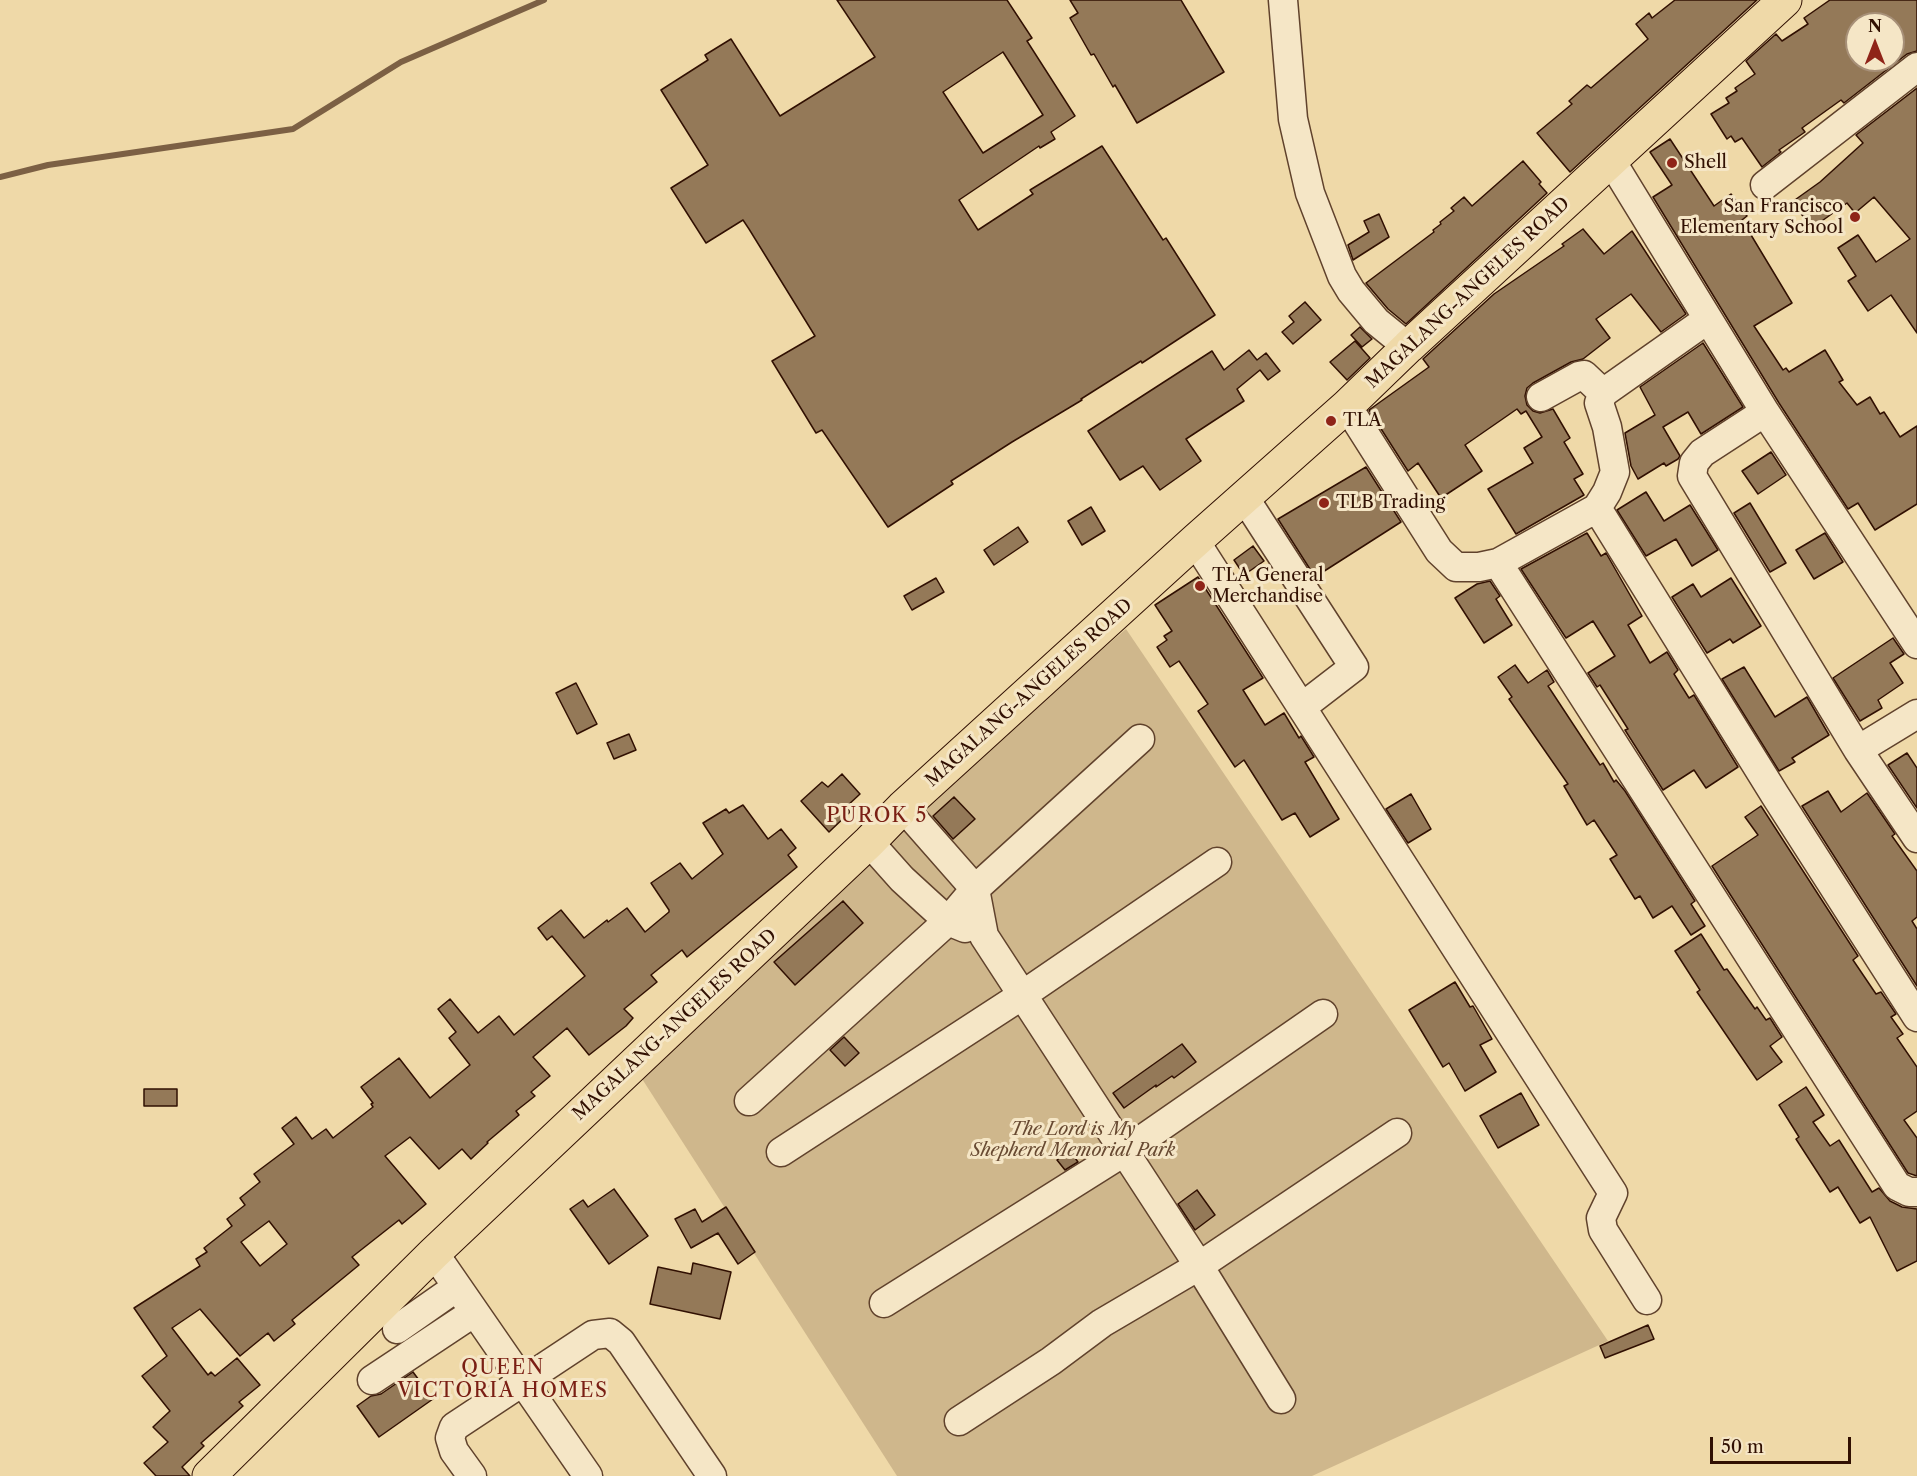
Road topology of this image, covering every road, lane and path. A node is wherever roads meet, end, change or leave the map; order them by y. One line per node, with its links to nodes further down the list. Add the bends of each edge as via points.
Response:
1 (1282, 0): 7 (street, via 1293,119 1310,193 1351,291 1376,321)
2 (1785, 0): 4 (main road, MAGALANG-ANGELES ROAD)
3 (1917, 67): 5 (street)
4 (1612, 162): 6 (street); 7 (main road, MAGALANG-ANGELES ROAD)
5 (1765, 185)
6 (1708, 320): 8 (street); 11 (street)
7 (1408, 347): 10 (main road, MAGALANG-ANGELES ROAD)
8 (1604, 393): 9 (street, via 1584,375); 13 (street, via 1599,403 1615,472)
9 (1541, 397)
10 (1347, 406): 12 (main road, MAGALANG-ANGELES ROAD); 15 (street, via 1439,550 1456,567)
11 (1765, 412): 16 (street); 20 (street, via 1702,453 1694,463 1692,476)
12 (1245, 497): 14 (main road, MAGALANG-ANGELES ROAD); 17 (street, via 1354,667)
13 (1597, 508): 15 (street); 30 (street)
14 (1195, 541): 17 (street); 21 (main road, MAGALANG-ANGELES ROAD)
15 (1498, 563): 35 (street, via 1897,1186)
16 (1917, 644)
17 (1302, 707): 39 (street, via 1613,1193 1601,1218 1604,1230)
18 (1917, 714): 20 (street)
19 (1140, 739): 25 (street)
20 (1858, 750): 22 (street)
21 (903, 807): 23 (main road, MAGALANG-ANGELES ROAD); 25 (street)
22 (1917, 838)
23 (869, 842): 26 (street); 36 (main road, MAGALANG-ANGELES ROAD)
24 (1217, 862): 28 (street)
25 (975, 889): 26 (street); 27 (street)
26 (948, 921): 27 (street); 31 (street)
27 (984, 936): 28 (street)
28 (1021, 996): 33 (street); 34 (street)
29 (1323, 1014): 34 (street)
30 (1917, 1017)
31 (749, 1101)
32 (1397, 1133): 37 (street)
33 (781, 1152)
34 (1124, 1152): 37 (street); 40 (street)
35 (1917, 1192)
36 (434, 1253): 38 (street); 47 (main road, MAGALANG-ANGELES ROAD)
37 (1198, 1266): 45 (street); 46 (street, via 1102,1323)
38 (457, 1287): 41 (street); 42 (street)
39 (1647, 1300)
40 (884, 1303)
41 (473, 1313): 43 (street); 44 (street)
42 (397, 1329)
43 (372, 1380)
44 (523, 1383): 48 (street, via 454,1427 450,1438 454,1451); 49 (street); 50 (street, via 593,1335 610,1333 621,1342)
45 (1281, 1399)
46 (959, 1421)
47 (209, 1476)
48 (472, 1476)
49 (588, 1476)
50 (712, 1476)

